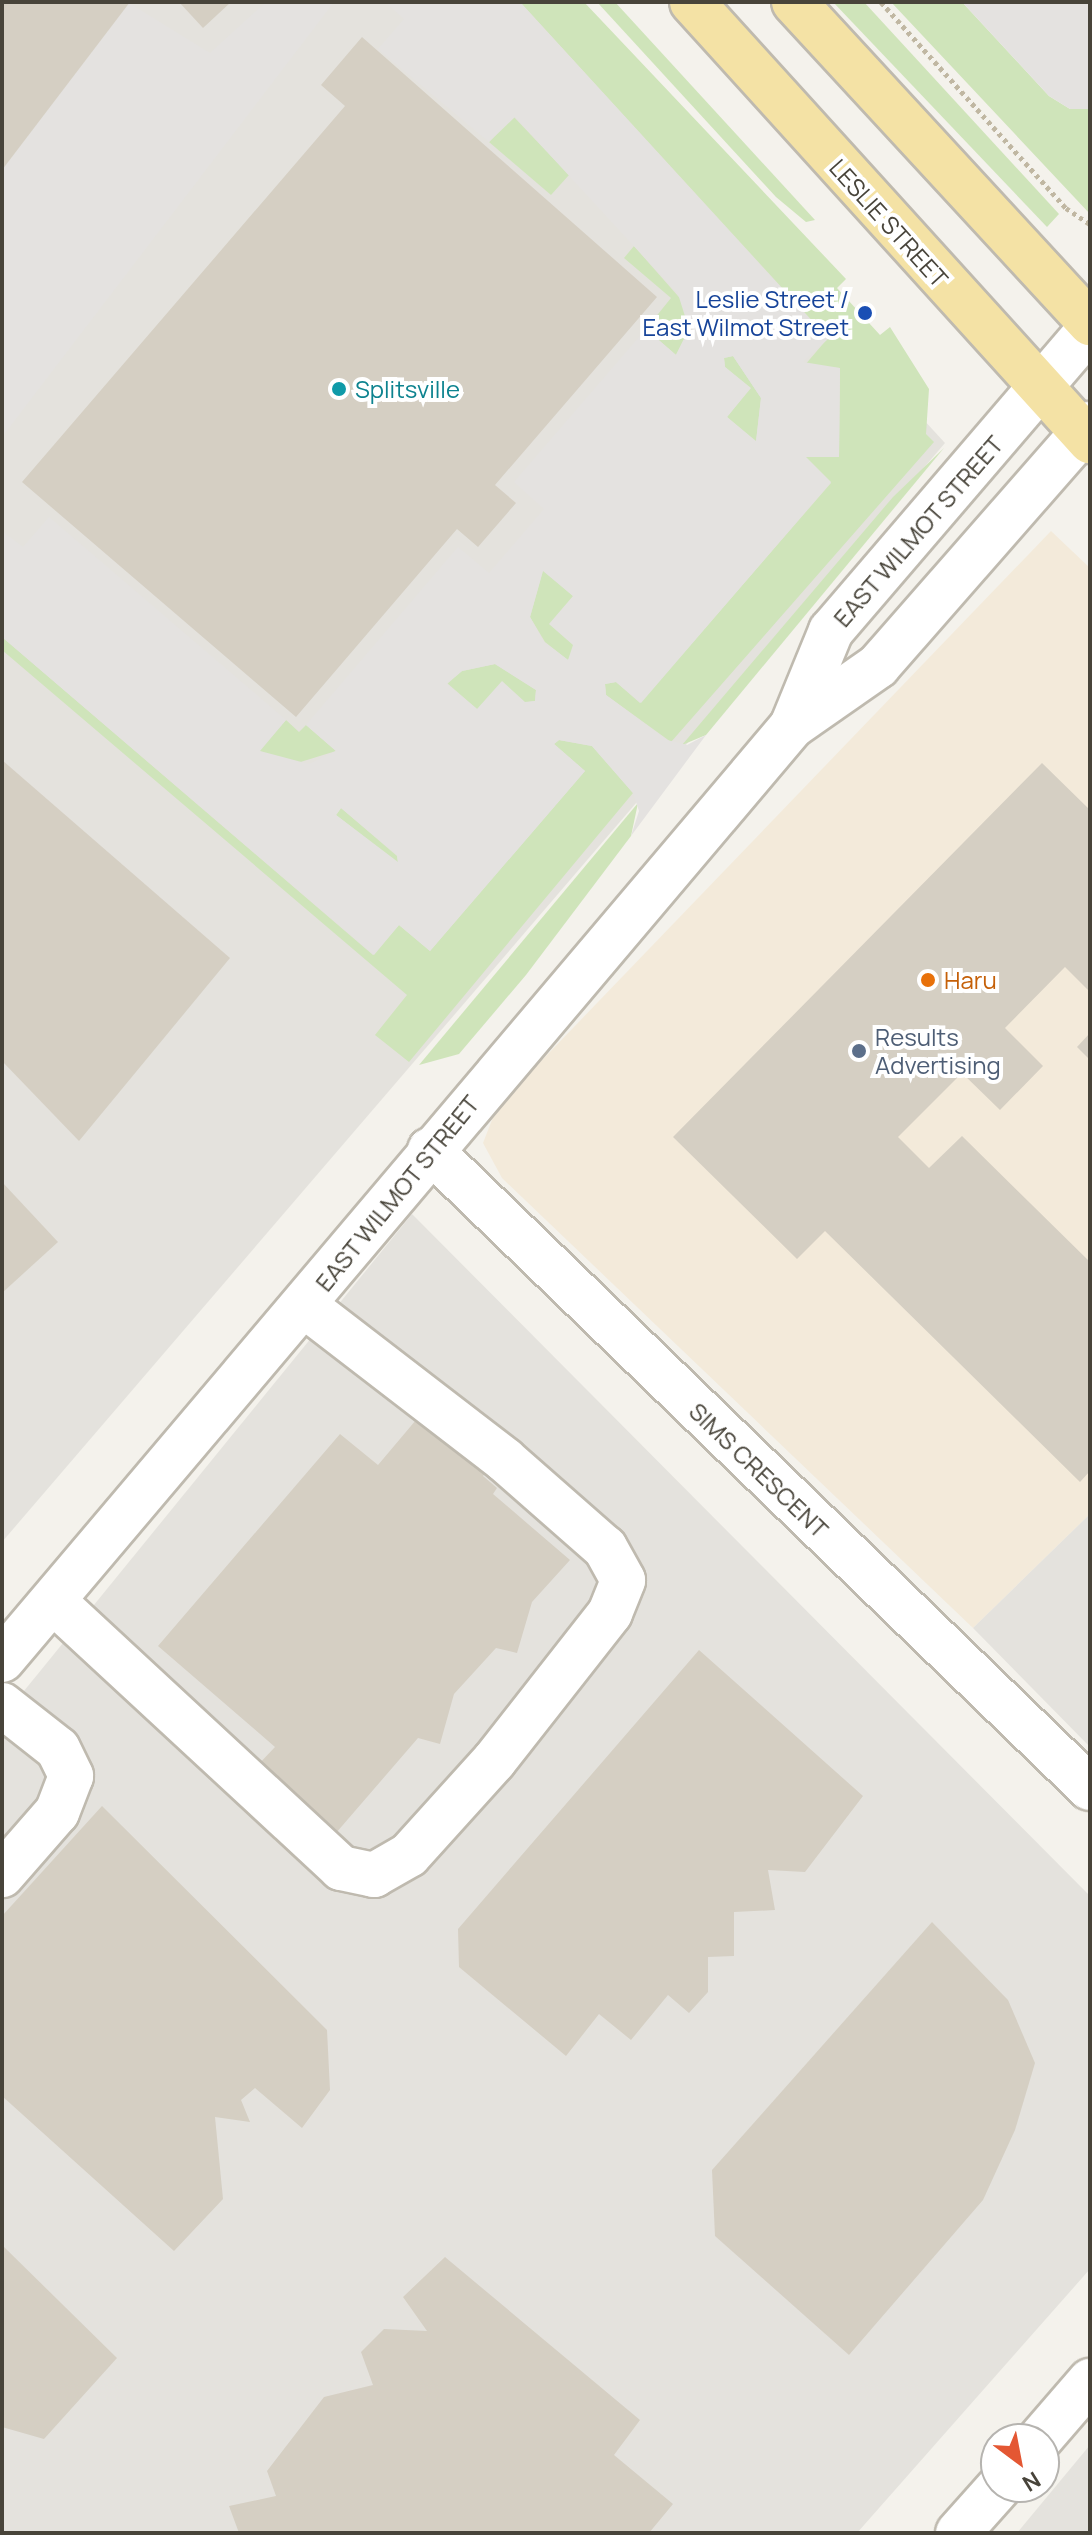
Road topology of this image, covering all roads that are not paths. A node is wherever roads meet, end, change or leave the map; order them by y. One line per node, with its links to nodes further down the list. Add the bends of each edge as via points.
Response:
1 (692, 2): 5 (main road, LESLIE STREET)
2 (794, 2): 3 (main road)
3 (1090, 323)
4 (1090, 329): 5 (street, EAST WILMOT STREET)
5 (1040, 389): 6 (main road, LESLIE STREET); 7 (street, EAST WILMOT STREET, via 831,631)
6 (1088, 433): 7 (street, EAST WILMOT STREET, via 878,666)
7 (792, 726): 8 (street, EAST WILMOT STREET)
8 (430, 1150): 9 (street, EAST WILMOT STREET); 13 (street, SIMS CRESCENT)
9 (306, 1307): 10 (street, EAST WILMOT STREET); 10 (street, via 516,1469 605,1548 623,1580 610,1613 494,1761 409,1855 374,1875 341,1868)
10 (53, 1601): 11 (street, EAST WILMOT STREET)
11 (2, 1660)
12 (2, 1705): 14 (street, via 58,1749 71,1776 57,1812)
13 (1090, 1788)
14 (2, 1875)
15 (1090, 2381): 16 (street)
16 (1054, 2423)
17 (985, 2503): 18 (street)
18 (958, 2533)

